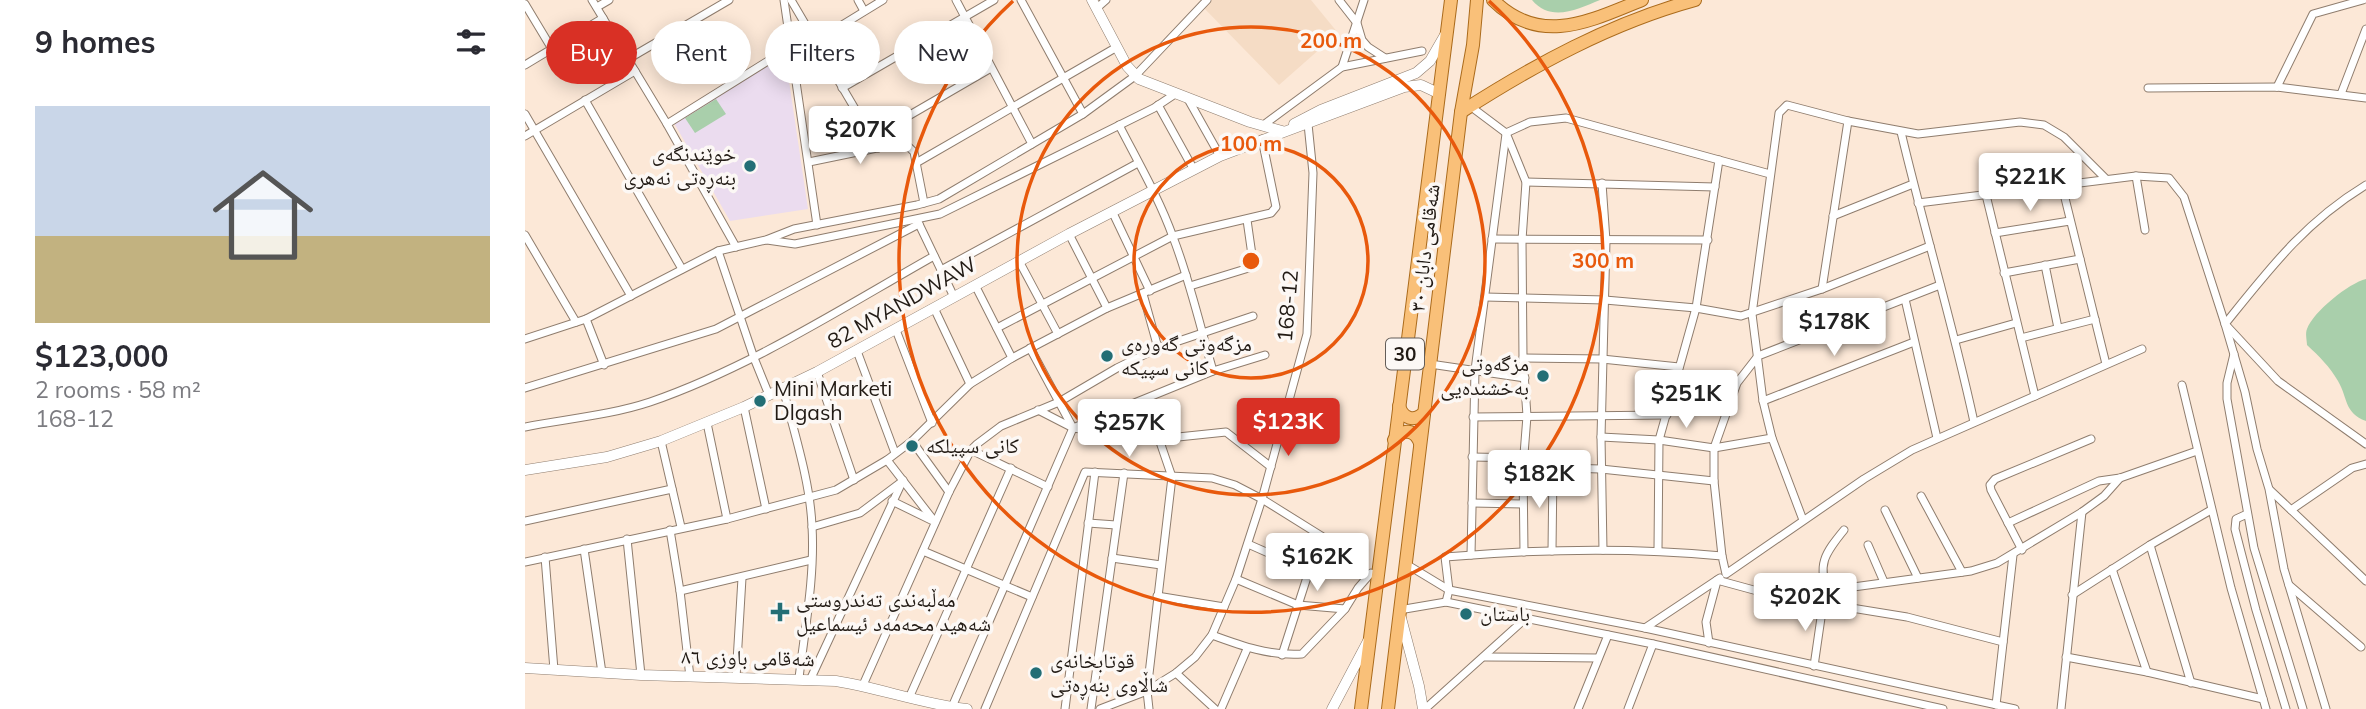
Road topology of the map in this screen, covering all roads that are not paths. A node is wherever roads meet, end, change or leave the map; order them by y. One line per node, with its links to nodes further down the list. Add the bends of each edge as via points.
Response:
1 (609, 0): 21 (street)
2 (729, 0): 39 (street)
3 (784, 0): 28 (street)
4 (791, 0): 29 (street)
5 (858, 0): 23 (street)
6 (883, 0): 23 (street)
7 (956, 0): 25 (street)
8 (994, 0): 25 (street)
9 (1021, 0): 47 (street)
10 (1106, 0): 22 (street)
11 (1207, 0): 46 (street)
12 (1339, 0): 32 (street)
13 (1364, 0): 32 (street)
14 (1451, 0): 34 (main road, شەقامی دابان ٣٠ / 30)
15 (1477, 0): 63 (main road, شەقامی دابان ٣٠ / 30)
16 (1493, 0): 17 (main road, via 1520,20 1551,27 1588,21)
17 (1641, 0)
18 (1695, 0): 63 (main road, via 1587,41)
19 (2363, 0): 52 (street, via 2313,14)
20 (525, 4): 35 (street)
21 (594, 4): 24 (street)
22 (1094, 4): 36 (street)
23 (865, 11): 30 (street)
24 (603, 18): 26 (street); 27 (street)
25 (965, 18): 31 (street); 53 (street)
26 (598, 21)
27 (605, 21)
28 (788, 21)
29 (804, 21)
30 (849, 21)
31 (967, 21)
32 (1357, 23): 40 (street, via 1362,40); 43 (street)
33 (2366, 29): 57 (street)
34 (1447, 30): 55 (main road, شەقامی دابان ٣٠ / 30); 73 (street, via 1435,54 1416,74 1311,114)
35 (546, 39)
36 (1117, 47): 46 (street); 47 (street)
37 (1422, 51): 40 (street)
38 (546, 53): 42 (street)
39 (637, 54)
40 (1385, 58): 43 (street)
41 (765, 63): 67 (street)
42 (525, 65)
43 (1342, 67): 70 (street)
44 (993, 72): 62 (street)
45 (637, 74): 67 (street)
46 (1135, 76): 56 (street); 65 (street)
47 (1063, 79): 62 (street); 65 (street)
48 (613, 84): 60 (street)
49 (798, 84): 84 (street)
50 (840, 84): 53 (street)
51 (964, 84): 71 (street)
52 (2277, 87): 54 (street); 57 (street)
53 (842, 88): 77 (street)
54 (2148, 88)
55 (1438, 93): 68 (street, via 1426,86 1409,85); 191 (main road, شەقامی دابان ٣٠ / 30)
56 (1175, 94): 59 (street); 61 (street)
57 (2340, 94): 58 (street)
58 (2366, 98)
59 (1188, 99): 70 (street); 82 (street)
60 (585, 100): 72 (street); 127 (street)
61 (1158, 105): 69 (street); 87 (street)
62 (1012, 106): 80 (street); 85 (street)
63 (1465, 109): 75 (street); 177 (main road, شەقامی دابان ٣٠ / 30)
64 (525, 114): 72 (street)
65 (1083, 114): 80 (street)
66 (1848, 121): 74 (street); 88 (street, via 1787,105 1781,108); 104 (street)
67 (667, 124): 120 (street)
68 (1308, 124): 73 (street); 223 (street, 168-12, via 1313,173 1307,334)
69 (1119, 125): 86 (street); 102 (street)
70 (1262, 126): 73 (street)
71 (889, 128): 77 (street); 79 (street)
72 (535, 131): 76 (street); 137 (street)
73 (1284, 131): 78 (street, 82 MYANDWAW)
74 (1901, 132): 90 (street, via 2020,122 2044,125 2064,137); 93 (street)
75 (1506, 133): 83 (street, via 1530,122 1566,118); 91 (street); 114 (street)
76 (525, 136)
77 (872, 137): 81 (street)
78 (1262, 139): 82 (street, 82 MYANDWAW); 105 (street, via 1276,207)
79 (906, 142): 81 (street); 85 (street)
80 (1032, 144): 99 (street)
81 (878, 148): 84 (street)
82 (1220, 156): 87 (street, 82 MYANDWAW)
83 (1719, 160): 88 (street); 96 (street)
84 (809, 162): 108 (street)
85 (916, 163): 101 (street)
86 (1138, 163): 97 (street); 128 (street)
87 (1193, 170): 97 (street, 82 MYANDWAW)
88 (1770, 174): 147 (street)
89 (2136, 176): 90 (street); 109 (street); 154 (street, via 2169,178 2185,197)
90 (2106, 180): 95 (street)
91 (1526, 182): 92 (street); 116 (street)
92 (1602, 183): 96 (street); 118 (street)
93 (1913, 184): 100 (street); 104 (street)
94 (2366, 185): 154 (street, via 2328,210 2290,245)
95 (2062, 186): 98 (street); 106 (street)
96 (1715, 187): 117 (street)
97 (1154, 190): 103 (street, 82 MYANDWAW); 113 (street)
98 (1986, 195): 100 (street); 110 (street)
99 (944, 196): 101 (street); 102 (street)
100 (1918, 202): 119 (street)
101 (924, 203): 108 (street)
102 (951, 209): 107 (street)
103 (1112, 211): 111 (street, 82 MYANDWAW); 123 (street)
104 (1833, 216): 135 (street)
105 (1247, 220): 113 (street); 134 (street, via 1252,267)
106 (2070, 220): 110 (street); 124 (street)
107 (918, 221): 115 (street, via 795,244); 122 (street); 149 (street)
108 (817, 225): 115 (street)
109 (2145, 230)
110 (1995, 233): 129 (street)
111 (1069, 234): 125 (street, 82 MYANDWAW); 131 (street)
112 (525, 235): 152 (street)
113 (1173, 236): 123 (street); 130 (street)
114 (1492, 239): 116 (street); 139 (street)
115 (767, 240): 120 (street)
116 (1522, 240): 118 (street); 140 (street)
117 (1708, 240): 118 (street); 146 (street)
118 (1606, 241): 142 (street)
119 (1930, 246): 133 (street); 135 (street)
120 (736, 247): 121 (street)
121 (718, 251): 127 (street); 149 (street)
122 (935, 256): 128 (street); 171 (street)
123 (1133, 257): 131 (street); 136 (street)
124 (2080, 259): 126 (street); 151 (street)
125 (1019, 261): 132 (street, 82 MYANDWAW); 143 (street)
126 (2045, 265): 129 (street); 156 (street)
127 (682, 270): 137 (street)
128 (941, 270): 138 (street)
129 (2004, 272): 153 (street)
130 (1186, 275): 134 (street); 136 (street)
131 (1092, 278): 143 (street); 145 (street)
132 (975, 285): 138 (street, 82 MYANDWAW); 155 (street)
133 (1940, 285): 141 (street); 162 (street)
134 (1190, 286): 158 (street)
135 (1822, 289): 147 (street)
136 (1146, 292): 145 (street); 165 (street)
137 (631, 296): 150 (street)
138 (954, 297): 144 (street, 82 MYANDWAW)
139 (1485, 297): 140 (street); 179 (street)
140 (1522, 299): 142 (street); 173 (street)
141 (1905, 299): 163 (street); 170 (street)
142 (1605, 300): 146 (street); 174 (street)
143 (1042, 304): 155 (street); 159 (street)
144 (935, 308): 157 (street, 82 MYANDWAW); 183 (street)
145 (1107, 308): 159 (street)
146 (1696, 308): 147 (street); 178 (street)
147 (1752, 314): 170 (street)
148 (1253, 316): 158 (street)
149 (739, 317): 171 (street); 176 (street, via 716,329)
150 (586, 319): 152 (street); 176 (street)
151 (2095, 319): 156 (street); 175 (street)
152 (576, 322): 161 (street)
153 (2016, 323): 160 (street); 162 (street)
154 (2225, 324): 168 (street); 214 (street, via 2278,381)
155 (997, 328): 172 (street)
156 (2058, 328): 160 (street)
157 (896, 330): 167 (street, 82 MYANDWAW); 201 (street)
158 (1202, 333): 165 (street); 180 (street)
159 (1058, 334): 164 (street)
160 (2021, 338): 188 (street)
161 (525, 339)
162 (1956, 340): 199 (street)
163 (1914, 342): 189 (street); 205 (street)
164 (1030, 348): 172 (street); 190 (street)
165 (1158, 348): 190 (street)
166 (2142, 349): 175 (street)
167 (857, 351): 181 (street, 82 MYANDWAW); 218 (street)
168 (2234, 354): 240 (street); 255 (street, via 2227,399)
169 (1265, 355): 180 (street)
170 (1758, 356): 189 (street); 215 (street, via 1737,383)
171 (754, 358): 187 (street); 202 (street, via 630,408)
172 (1012, 358): 183 (street)
173 (1523, 358): 174 (street); 182 (street)
174 (1602, 359): 178 (street); 198 (street)
175 (2106, 364): 188 (street)
176 (604, 365): 185 (street)
177 (1430, 365): 179 (street); 194 (main road, شەقامی دابان ٣٠ / 30)
178 (1679, 367): 195 (street)
179 (1475, 370): 182 (street); 197 (street)
180 (1213, 371): 203 (street)
181 (817, 372): 186 (street, 82 MYANDWAW); 235 (street)
182 (1525, 378): 196 (street)
183 (970, 384): 201 (street)
184 (2182, 385): 217 (street)
185 (525, 388)
186 (783, 388): 187 (street, 82 MYANDWAW); 245 (street)
187 (769, 395): 192 (street, 82 MYANDWAW)
188 (2035, 396): 199 (street)
189 (1763, 401): 207 (street)
190 (1059, 402): 193 (street); 203 (street)
191 (1399, 406): 194 (main road, via 1407,417); 209 (main road, شەقامی دابان ٣٠ / 30)
192 (744, 407): 200 (street, 82 MYANDWAW); 250 (street)
193 (1038, 410): 203 (street); 216 (street, via 1000,426)
194 (1424, 413): 213 (main road, شەقامی دابان ٣٠ / 30)
195 (1667, 415): 198 (street); 210 (street)
196 (1527, 416): 197 (street); 198 (street); 220 (street)
197 (1473, 417): 219 (street)
198 (1601, 417): 204 (street)
199 (1974, 422): 205 (street)
200 (707, 423): 211 (street, 82 MYANDWAW); 256 (street)
201 (932, 423): 212 (street)
202 (525, 427)
203 (1073, 428): 206 (street); 238 (street)
204 (1601, 437): 210 (street); 227 (street)
205 (1937, 438): 257 (street)
206 (1159, 439): 223 (street, via 1226,432); 232 (street)
207 (1772, 439): 215 (street); 257 (street)
208 (2091, 439): 261 (street, via 1993,481 1991,490)
209 (1394, 440): 213 (main road, via 1408,431); 292 (main road, شەقامی دابان ٣٠ / 30)
210 (1659, 440): 215 (street); 231 (street)
211 (661, 441): 228 (street, 82 MYANDWAW, via 607,457); 239 (street)
212 (912, 441): 218 (street); 241 (street)
213 (1420, 443): 285 (main road, شەقامی دابان ٣٠ / 30)
214 (2366, 444)
215 (1714, 448): 237 (street)
216 (971, 450): 225 (street); 241 (street)
217 (2197, 451): 233 (street); 252 (street)
218 (895, 453): 221 (street)
219 (1472, 457): 220 (street); 248 (street)
220 (1524, 457): 224 (street)
221 (887, 460): 235 (street); 236 (street)
222 (2366, 464): 253 (street, via 2351,468)
223 (1271, 467): 246 (street, 168-12)
224 (1523, 467): 226 (street); 249 (street)
225 (1011, 468): 238 (street); 287 (street)
226 (1553, 468): 227 (street); 276 (street)
227 (1601, 469): 231 (street); 272 (street)
228 (525, 470)
229 (1095, 472): 230 (street); 260 (street); 306 (street, via 1085,472)
230 (1124, 473): 232 (street); 262 (street)
231 (1659, 474): 237 (street); 273 (street)
232 (1172, 477): 246 (street, via 1212,478); 286 (street)
233 (2120, 478): 234 (street); 242 (street)
234 (2103, 479): 242 (street); 261 (street)
235 (854, 480): 245 (street)
236 (903, 480): 243 (street); 247 (street); 259 (street)
237 (1714, 481): 280 (street)
238 (1048, 487): 299 (street)
239 (672, 489): 258 (street); 263 (street)
240 (2269, 489): 253 (street); 300 (street)
241 (949, 492): 259 (street)
242 (2109, 492): 254 (street)
243 (884, 496): 247 (street); 264 (street, via 860,513)
244 (1921, 496): 290 (street)
245 (809, 497): 250 (street); 264 (street)
246 (1262, 499): 268 (street, 168-12); 289 (street, via 1323,537)
247 (893, 501): 259 (street); 337 (street)
248 (1472, 503): 249 (street); 278 (street)
249 (1523, 504): 277 (street)
250 (765, 509): 256 (street)
251 (1885, 510): 294 (street)
252 (2211, 510): 270 (street); 343 (street)
253 (2291, 510): 297 (street)
254 (2081, 512): 274 (street); 304 (street)
255 (2247, 514): 365 (street, via 2236,519 2235,529); 366 (street, via 2263,584)
256 (727, 519): 263 (street)
257 (1803, 520): 291 (street)
258 (525, 521)
259 (935, 522): 275 (street)
260 (1088, 523): 262 (street); 350 (street)
261 (2008, 523): 274 (street)
262 (1116, 526): 282 (street)
263 (681, 527): 265 (street)
264 (813, 527): 283 (street)
265 (670, 530): 267 (street); 302 (street)
266 (1844, 530): 303 (street, via 1828,549 1823,566 1823,581)
267 (627, 539): 271 (street); 333 (street)
268 (1248, 544): 289 (street); 295 (street, 168-12)
269 (1868, 545): 298 (street)
270 (2150, 545): 288 (street); 338 (street)
271 (584, 549): 281 (street); 331 (street)
272 (1603, 550): 273 (street); 276 (street)
273 (1658, 550): 280 (street)
274 (2022, 550): 279 (street)
275 (923, 551): 287 (street); 339 (street)
276 (1552, 551): 277 (street)
277 (1524, 552): 278 (street)
278 (1471, 555): 301 (street, via 1445,557)
279 (2013, 555): 290 (street); 318 (street)
280 (1722, 556): 291 (street)
281 (545, 557): 284 (street); 329 (street)
282 (1112, 558): 286 (street); 351 (street)
283 (811, 560): 293 (street); 336 (street)
284 (525, 562)
285 (1405, 564): 301 (street); 312 (main road, شەقامی دابان ٣٠ / 30)
286 (1161, 565): 305 (street)
287 (966, 569): 299 (street); 342 (street)
288 (2112, 569): 304 (street); 330 (street)
289 (1309, 571): 309 (street)
290 (1962, 572): 294 (street)
291 (1726, 574): 296 (street)
292 (1377, 575): 311 (street, via 1371,573); 317 (main road, شەقامی دابان ٣٠ / 30)
293 (742, 578): 302 (street); 335 (street)
294 (1918, 578): 298 (street)
295 (1236, 579): 309 (street); 310 (street, 168-12)
296 (1717, 580): 308 (street); 314 (street); 319 (street, via 1706,622)
297 (2366, 581)
298 (1884, 582): 303 (street)
299 (1005, 585): 306 (street); 347 (street)
300 (2289, 585): 321 (street); 367 (street)
301 (1449, 590): 307 (street); 314 (street)
302 (680, 592): 334 (street)
303 (1830, 594): 308 (street)
304 (2072, 595): 325 (street)
305 (1157, 596): 310 (street); 341 (street)
306 (1032, 597): 349 (street)
307 (1446, 602): 312 (street); 313 (street)
308 (1823, 604): 318 (street, via 1907,617); 327 (street)
309 (1298, 605): 311 (street); 323 (street)
310 (1224, 607): 315 (street, 168-12)
311 (1345, 610): 323 (street, via 1302,654)
312 (1399, 611): 357 (main road, شەقامی دابان ٣٠ / 30); 358 (street)
313 (1526, 618): 316 (street); 324 (street)
314 (1645, 628): 319 (street)
315 (1212, 635): 322 (street); 332 (street, 168-12)
316 (1608, 635): 320 (street); 326 (street)
317 (1370, 638): 355 (street); 356 (main road, شەقامی دابان ٣٠ / 30)
318 (2003, 642): 345 (street)
319 (1709, 643): 327 (street)
320 (1653, 644): 344 (street); 360 (street)
321 (2361, 647)
322 (1247, 649): 323 (street); 354 (street)
323 (1282, 656)
324 (1485, 657): 326 (street); 358 (street)
325 (2066, 657): 330 (street); 363 (street)
326 (1598, 659): 359 (street)
327 (1814, 666): 340 (street)
328 (525, 668): 329 (street, شەقامی باوزی ٨٦)
329 (554, 670): 331 (street, شەقامی باوزی ٨٦)
330 (2147, 672): 338 (street)
331 (602, 673): 333 (street, شەقامی باوزی ٨٦)
332 (1176, 673): 341 (street, 168-12); 354 (street)
333 (642, 675): 334 (street, شەقامی باوزی ٨٦)
334 (690, 677): 335 (street, شەقامی باوزی ٨٦)
335 (736, 678): 336 (street, شەقامی باوزی ٨٦)
336 (799, 678): 337 (street, شەقامی باوزی ٨٦)
337 (811, 678): 339 (street, شەقامی باوزی ٨٦)
338 (2191, 683): 343 (street)
339 (863, 685): 342 (street, شەقامی باوزی ٨٦)
340 (1917, 688): 344 (street); 345 (street)
341 (1147, 691): 352 (street, 168-12); 353 (street)
342 (909, 698): 346 (street, شەقامی باوزی ٨٦)
343 (2263, 699): 364 (street)
344 (1916, 703): 361 (street)
345 (1996, 705): 362 (street)
346 (929, 706): 347 (street, شەقامی باوزی ٨٦)
347 (952, 707): 348 (street, شەقامی باوزی ٨٦)
348 (967, 709)
349 (985, 709)
350 (1065, 709)
351 (1091, 709)
352 (1100, 709)
353 (1149, 709)
354 (1218, 709)
355 (1332, 709)
356 (1361, 709)
357 (1388, 709)
358 (1424, 709)
359 (1578, 709)
360 (1628, 709)
361 (1943, 709)
362 (2015, 709)
363 (2061, 709)
364 (2266, 709)
365 (2286, 709)
366 (2302, 709)
367 (2326, 709)

